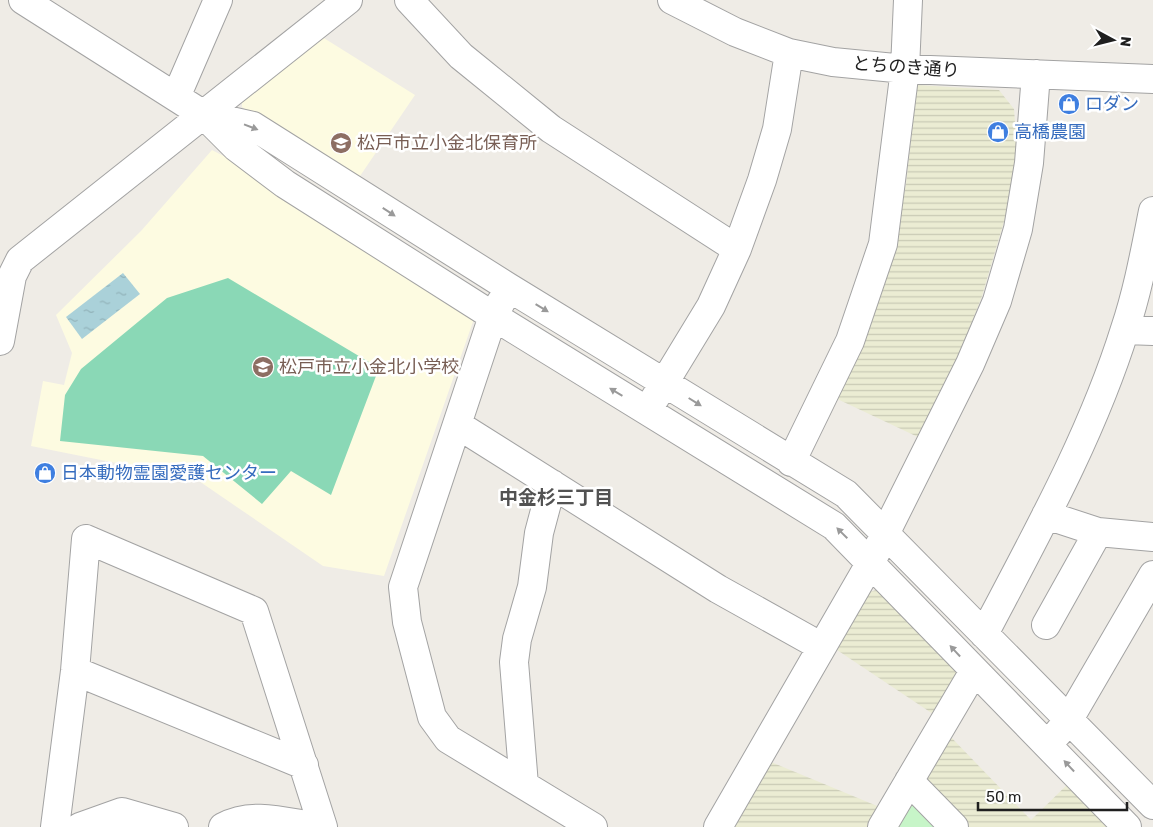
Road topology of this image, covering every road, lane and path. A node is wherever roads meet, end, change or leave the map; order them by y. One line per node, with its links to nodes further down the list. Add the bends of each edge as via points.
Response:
1 (23, 0): 11 (street)
2 (218, 0): 11 (street)
3 (348, 0): 12 (street)
4 (409, 0): 14 (street, via 460,56 551,129)
5 (672, 0): 7 (street, とちのき通り, via 735,32)
6 (908, 0): 8 (street)
7 (789, 53): 8 (street, とちのき通り, via 833,62); 14 (street, via 777,129)
8 (905, 69): 9 (street, とちのき通り); 23 (street, via 883,244 850,341)
9 (1036, 74): 10 (street, とちのき通り); 27 (street, via 1029,163 1018,229 997,301 970,364)
10 (1153, 78)
11 (176, 97): 12 (street)
12 (204, 115): 15 (street, one-way to 15, via 253,126); 16 (street, via 236,147 284,184); 19 (street, via 20,260 12,276)
13 (1153, 211): 17 (street, via 1144,262)
14 (737, 250): 20 (street, via 711,306)
15 (508, 287): 16 (street); 20 (street, one-way to 20)
16 (492, 316): 21 (street, one-way to 16); 22 (street)
17 (1125, 330): 18 (street); 25 (street, via 1093,414)
18 (1153, 332)
19 (0, 341)
20 (665, 383): 21 (street); 23 (street, one-way to 23)
21 (648, 411): 29 (street, one-way to 21, via 834,526)
22 (458, 425): 24 (street); 40 (street, via 403,587 407,622 432,717 448,739)
23 (791, 462): 27 (street, via 846,494)
24 (552, 484): 33 (street, via 718,589); 40 (street, via 514,662)
25 (1046, 515): 26 (street); 32 (street)
26 (1098, 532): 28 (street); 31 (street)
27 (885, 535): 29 (street); 32 (street)
28 (1153, 537)
29 (871, 562): 33 (street); 35 (street, one-way to 29)
30 (1153, 575): 36 (street)
31 (1046, 625)
32 (984, 634): 36 (street)
33 (822, 647): 50 (street)
34 (76, 671): 38 (street); 38 (street, via 86,539 254,611); 43 (street)
35 (974, 671): 37 (street); 39 (street)
36 (1068, 721): 37 (street); 41 (street)
37 (1049, 744): 53 (street, one-way to 37)
38 (304, 765): 48 (street)
39 (909, 781): 51 (street); 52 (street)
40 (524, 784): 49 (street)
41 (1153, 805)
42 (140, 822): 44 (street, via 122,812); 45 (street)
43 (55, 827)
44 (80, 827)
45 (174, 827)
46 (223, 827): 47 (street, via 254,817)
47 (317, 827)
48 (323, 827)
49 (593, 827)
50 (718, 827)
51 (882, 827)
52 (954, 827)
53 (1127, 827)

